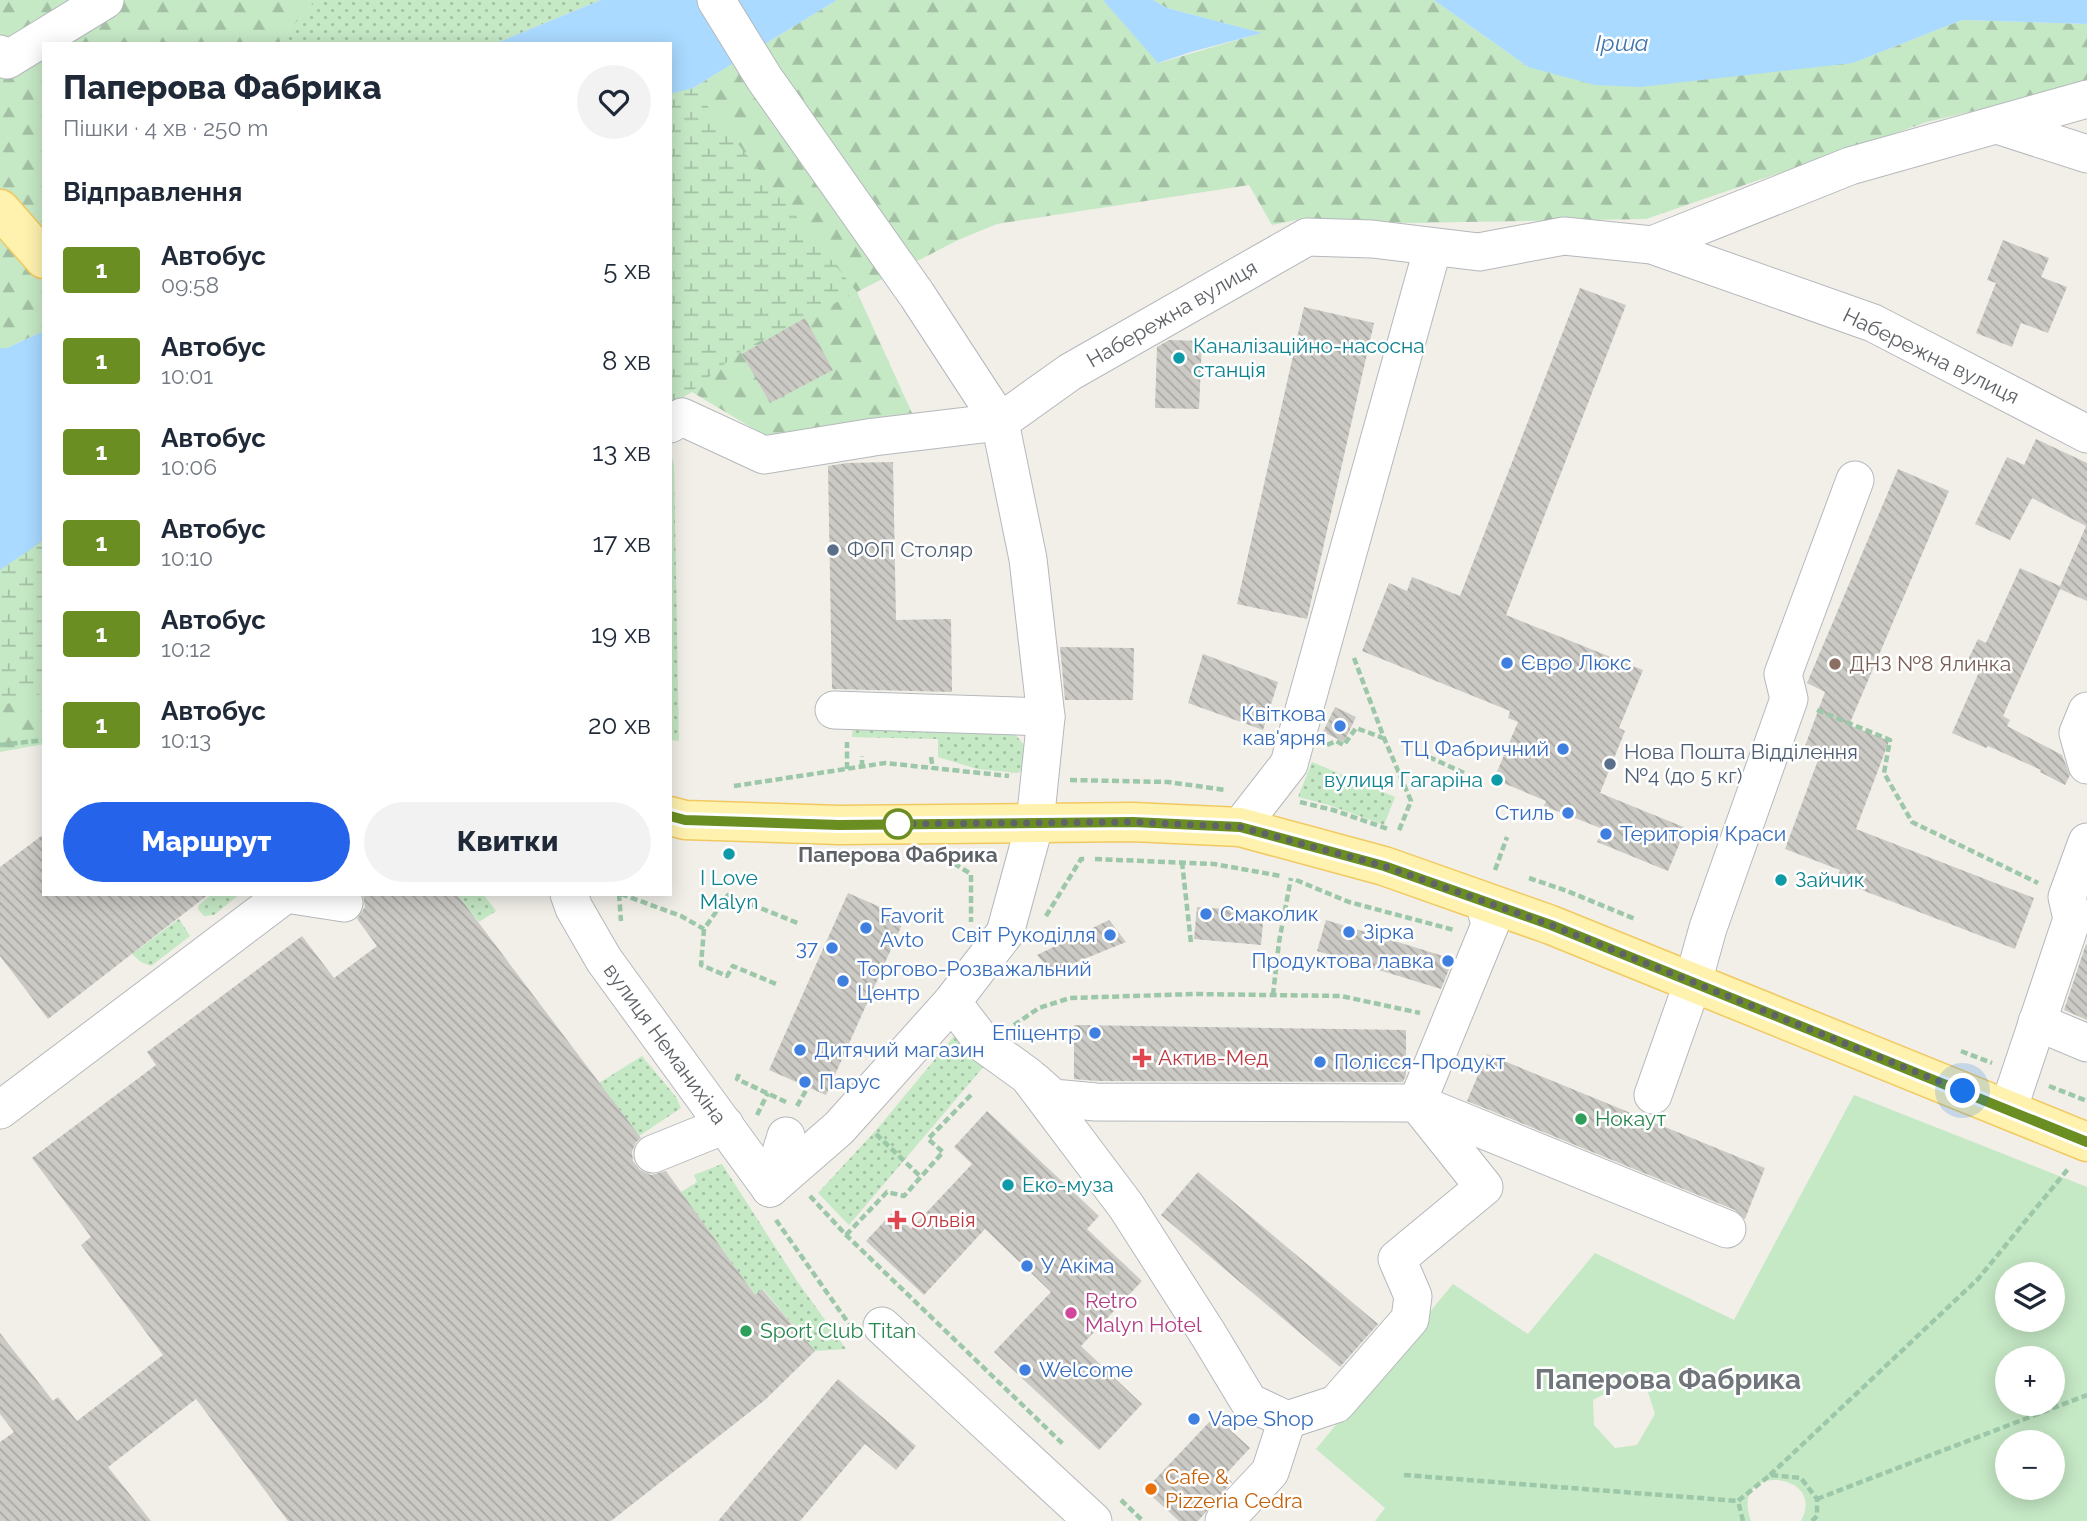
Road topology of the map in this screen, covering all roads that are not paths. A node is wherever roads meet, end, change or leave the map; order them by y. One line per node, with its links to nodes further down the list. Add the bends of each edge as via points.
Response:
1 (105, 0): 3 (street, via 7,60)
2 (716, 0): 11 (street, via 764,78)
3 (0, 54)
4 (2087, 99): 5 (street, Набережна вулиця)
5 (1997, 125): 6 (street); 8 (street, Набережна вулиця, via 1850,166)
6 (2087, 154)
7 (0, 209): 10 (main road)
8 (1652, 245): 9 (street, Набережна вулиця, via 1564,236 1479,252); 13 (street, Набережна вулиця, via 1873,323)
9 (1433, 247): 11 (street, Набережна вулиця, via 1307,237 1070,372); 21 (street, via 1289,764)
10 (42, 257)
11 (1000, 422): 12 (street, via 764,454 682,417); 17 (street, via 1000,483 1028,559)
12 (672, 423)
13 (2087, 434)
14 (1854, 481): 29 (street, via 1783,674 1789,699)
15 (834, 710): 17 (street)
16 (2087, 710): 18 (street, via 2078,733)
17 (1046, 717): 20 (street)
18 (2087, 765)
19 (672, 817): 20 (main road, via 839,825)
20 (1035, 822): 21 (main road); 30 (street, via 1005,933)
21 (1240, 827): 27 (main road, via 1384,866)
22 (2087, 842): 28 (street, via 2067,897)
23 (283, 896): 36 (street)
24 (299, 896): 26 (street)
25 (570, 896): 38 (street, вулиця Неманихіна, via 604,960)
26 (344, 903)
27 (1485, 919): 29 (main road, via 1551,925); 35 (street)
28 (2080, 922): 31 (street)
29 (1693, 982): 34 (street); 37 (main road)
30 (952, 1002): 33 (street, via 985,1045); 41 (street)
31 (2037, 1023): 32 (street); 37 (street)
32 (2087, 1043)
33 (1028, 1076): 35 (street, via 1053,1098 1096,1102); 44 (street, via 1126,1206 1249,1402)
34 (1653, 1095)
35 (1417, 1103): 42 (street); 44 (street, via 1484,1187 1397,1259 1413,1296 1410,1320 1336,1405)
36 (0, 1110)
37 (2008, 1110): 40 (main road)
38 (753, 1122): 39 (street); 41 (street, вулиця Неманихіна); 41 (street)
39 (653, 1154)
40 (2078, 1155)
41 (788, 1189)
42 (1727, 1229)
43 (882, 1326): 45 (street)
44 (1287, 1420): 46 (street, via 1270,1472)
45 (1103, 1507)
46 (1224, 1521)

